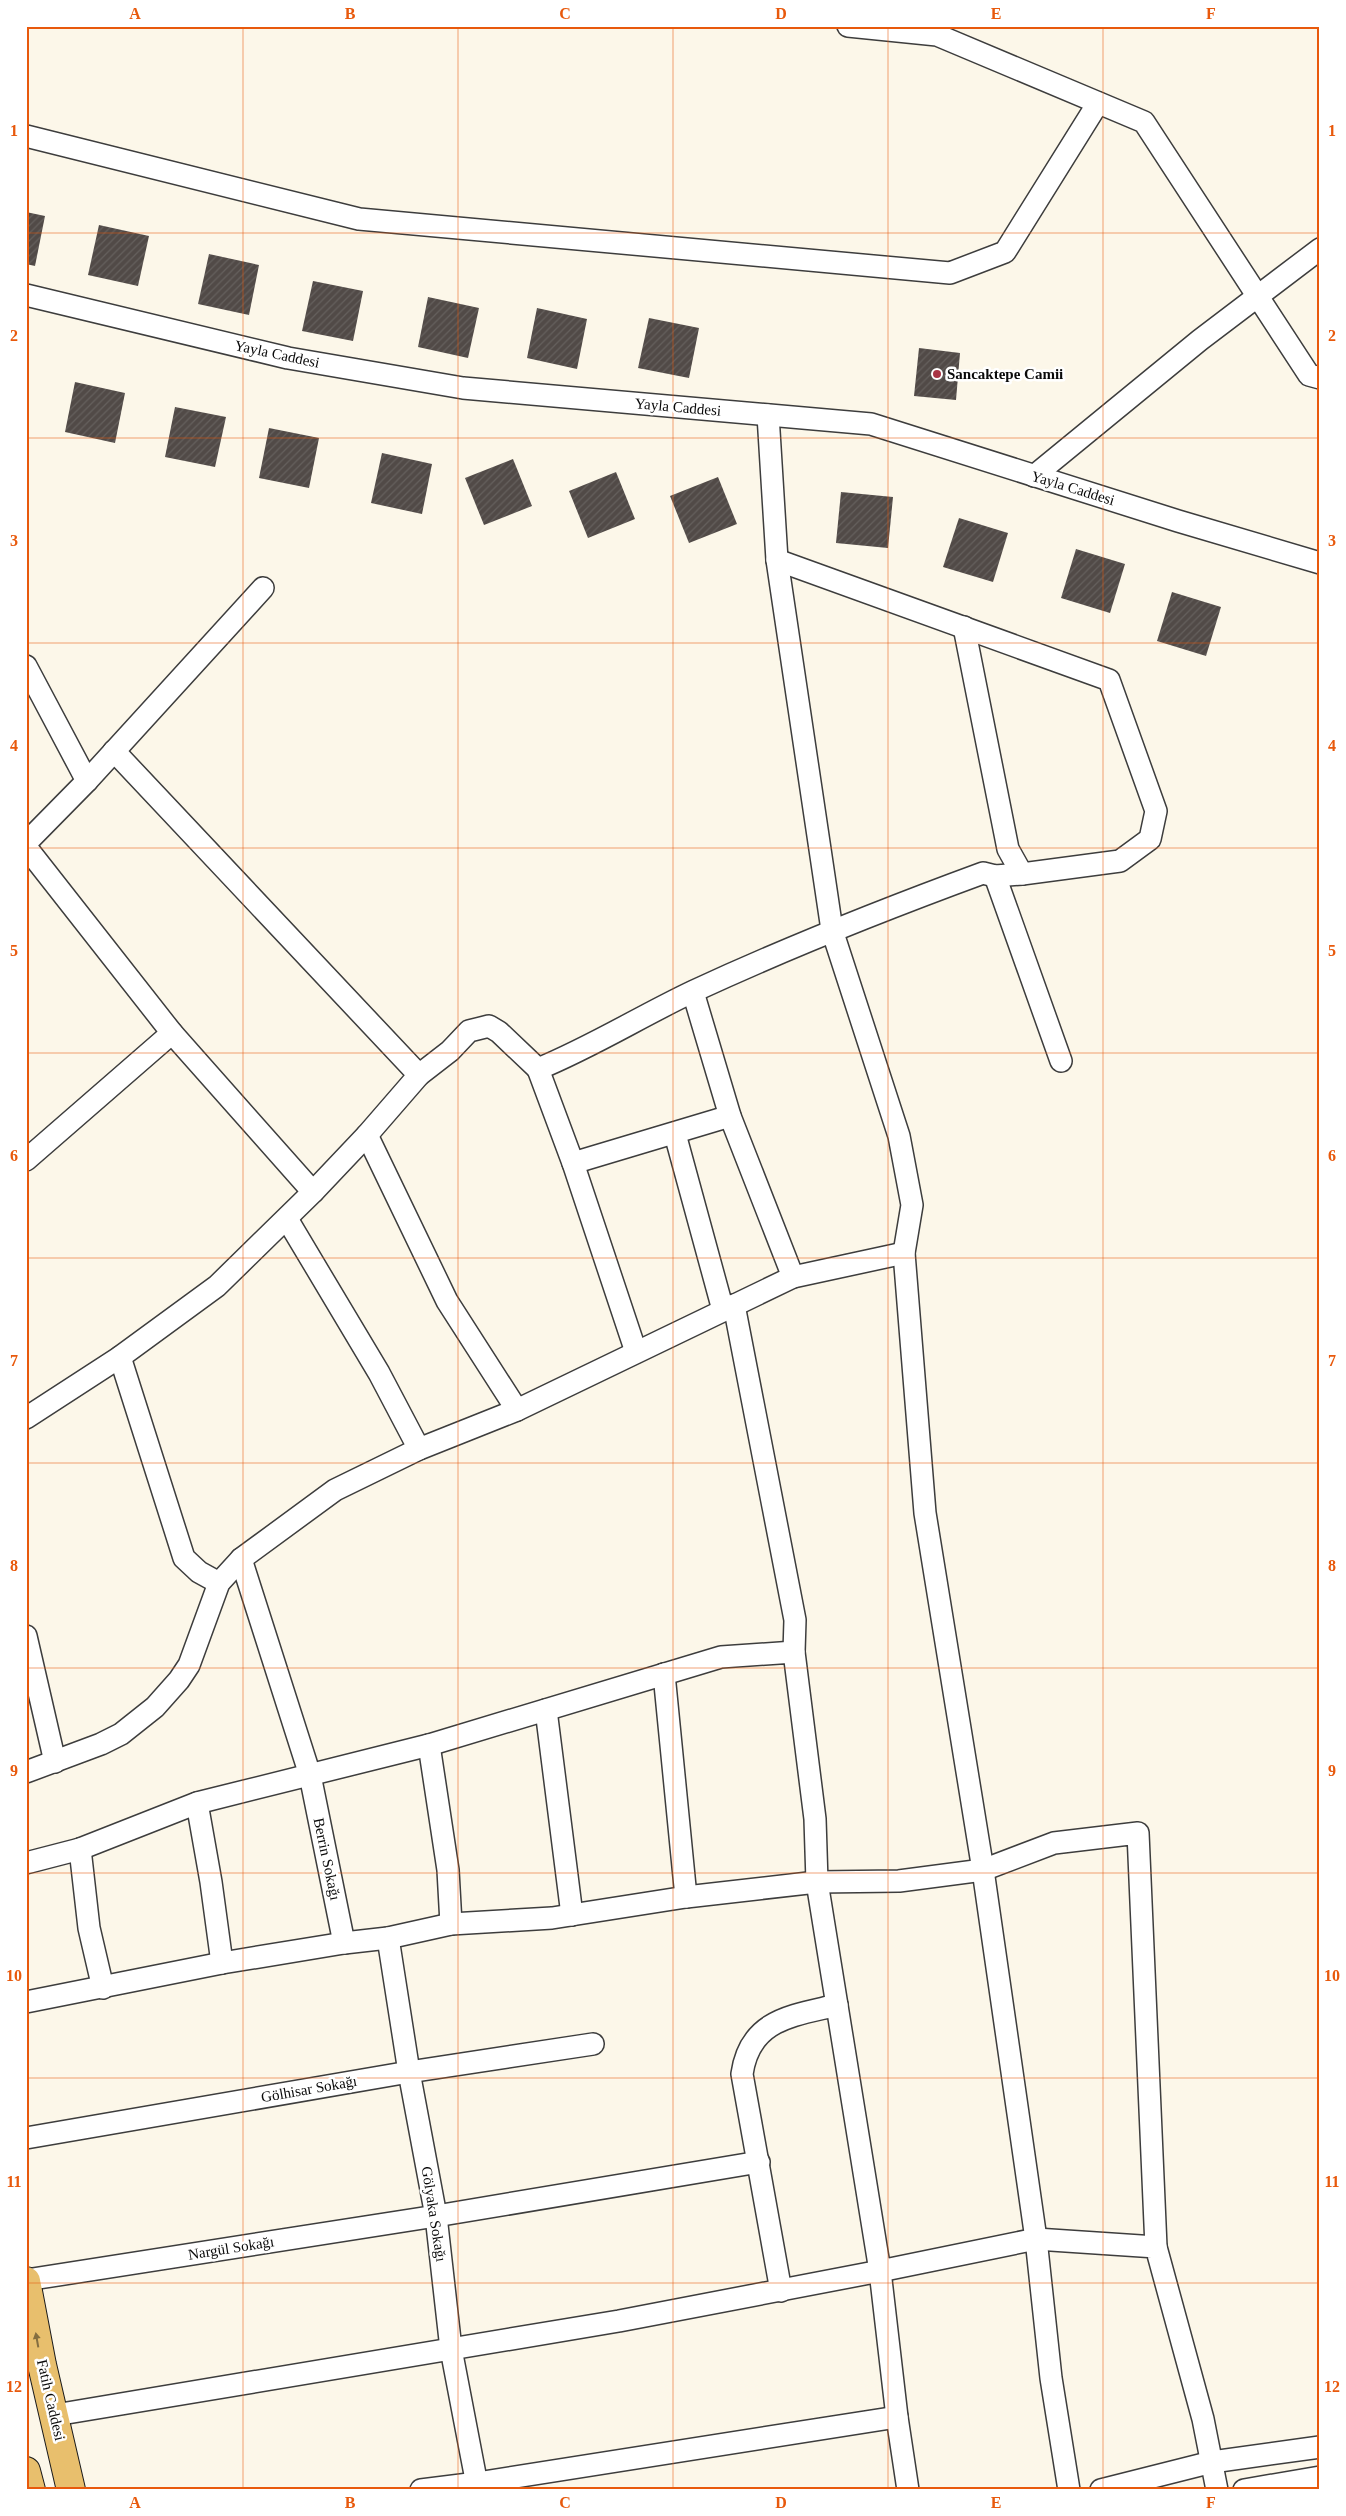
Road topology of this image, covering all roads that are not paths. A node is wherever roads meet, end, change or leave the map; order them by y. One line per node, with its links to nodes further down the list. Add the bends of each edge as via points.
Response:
1 (848, 26): 2 (street, via 936,35)
2 (1098, 102): 3 (street, via 1005,252 950,272 358,219); 6 (street, via 1144,122)
3 (26, 136)
4 (1320, 249): 6 (street)
5 (26, 295): 8 (street, Yayla Caddesi, via 288,358 463,388)
6 (1259, 296): 7 (street, via 1309,375); 9 (street)
7 (1320, 378)
8 (768, 415): 9 (street, Yayla Caddesi, via 871,424); 10 (street)
9 (1034, 476): 11 (street, Yayla Caddesi)
10 (777, 560): 13 (street); 21 (street)
11 (1320, 563)
12 (263, 588): 15 (street)
13 (964, 627): 19 (street, via 1008,848); 19 (street, via 1109,680 1156,811 1150,839 1120,862)
14 (26, 666): 16 (street)
15 (114, 751): 16 (street); 26 (street)
16 (87, 781): 17 (street)
17 (26, 843)
18 (26, 847): 23 (street)
19 (1022, 874): 20 (street)
20 (995, 876): 21 (street, via 983,873); 24 (street)
21 (832, 930): 22 (street); 34 (street, via 899,1136 912,1205)
22 (693, 992): 25 (street, via 580,1052); 27 (street)
23 (172, 1033): 30 (street); 32 (street)
24 (1061, 1061)
25 (538, 1069): 26 (street, via 499,1032 488,1026 469,1031); 31 (street)
26 (419, 1075): 29 (street)
27 (730, 1116): 28 (street); 35 (street)
28 (675, 1134): 31 (street); 36 (street)
29 (367, 1135): 32 (street); 39 (street, via 447,1301)
30 (26, 1160)
31 (573, 1163): 37 (street)
32 (313, 1192): 33 (street)
33 (288, 1219): 38 (street, via 216,1286); 41 (street)
34 (904, 1253): 35 (street); 55 (street, via 925,1514)
35 (793, 1277): 36 (street)
36 (728, 1308): 37 (street); 45 (street, via 795,1620)
37 (636, 1352): 39 (street)
38 (120, 1357): 40 (street); 43 (street, via 184,1558)
39 (517, 1410): 41 (street)
40 (26, 1418)
41 (420, 1449): 42 (street, via 336,1490)
42 (241, 1559): 43 (street); 51 (street, Berrin Sokağı)
43 (219, 1583): 49 (street, via 189,1665 168,1694 121,1734)
44 (26, 1636): 49 (street)
45 (794, 1652): 46 (street, via 721,1657); 56 (street, via 815,1819)
46 (664, 1674): 47 (street); 57 (street)
47 (546, 1710): 48 (street); 58 (street)
48 (429, 1745): 51 (street); 59 (street, via 448,1870)
49 (56, 1762): 50 (street)
50 (26, 1772)
51 (310, 1775): 52 (street); 61 (street, Berrin Sokağı)
52 (197, 1803): 53 (street); 62 (street)
53 (80, 1849): 54 (street); 63 (street, via 89,1928)
54 (26, 1864)
55 (983, 1870): 56 (street, via 899,1882); 71 (street); 72 (street, via 1054,1843 1138,1833)
56 (817, 1882): 57 (street); 65 (street)
57 (686, 1897): 58 (street)
58 (572, 1915): 59 (street)
59 (450, 1924): 60 (street)
60 (388, 1938): 61 (street); 67 (street, Gölyaka Sokağı)
61 (344, 1943): 62 (street)
62 (222, 1963): 63 (street)
63 (103, 1988): 64 (street)
64 (26, 2002)
65 (837, 2005): 69 (street, via 778,2020 750,2046 742,2074); 73 (street)
66 (593, 2044): 67 (street, Gölhisar Sokağı)
67 (408, 2072): 68 (street, Gölhisar Sokağı); 70 (street, Gölyaka Sokağı)
68 (26, 2138)
69 (759, 2162): 70 (street, Nargül Sokağı); 75 (street)
70 (436, 2216): 74 (street, Nargül Sokağı); 76 (street, Gölyaka Sokağı)
71 (1036, 2239): 72 (street); 73 (street); 88 (street, via 1051,2378)
72 (1156, 2247): 80 (street)
73 (880, 2270): 75 (street); 78 (street)
74 (26, 2280): 77 (main road, Fatih Caddesi, one-way to 74)
75 (781, 2291): 76 (street)
76 (451, 2349): 77 (street); 83 (street, Gölyaka Sokağı)
77 (55, 2415): 85 (main road, Fatih Caddesi)
78 (897, 2417): 83 (street); 87 (street)
79 (1320, 2447): 80 (street)
80 (1212, 2462): 89 (street); 90 (street)
81 (26, 2472): 84 (main road)
82 (1320, 2477): 91 (street)
83 (477, 2487): 86 (street)
84 (31, 2490)
85 (71, 2490)
86 (421, 2490)
87 (908, 2490)
88 (1069, 2490)
89 (1101, 2490)
90 (1218, 2490)
91 (1244, 2490)

